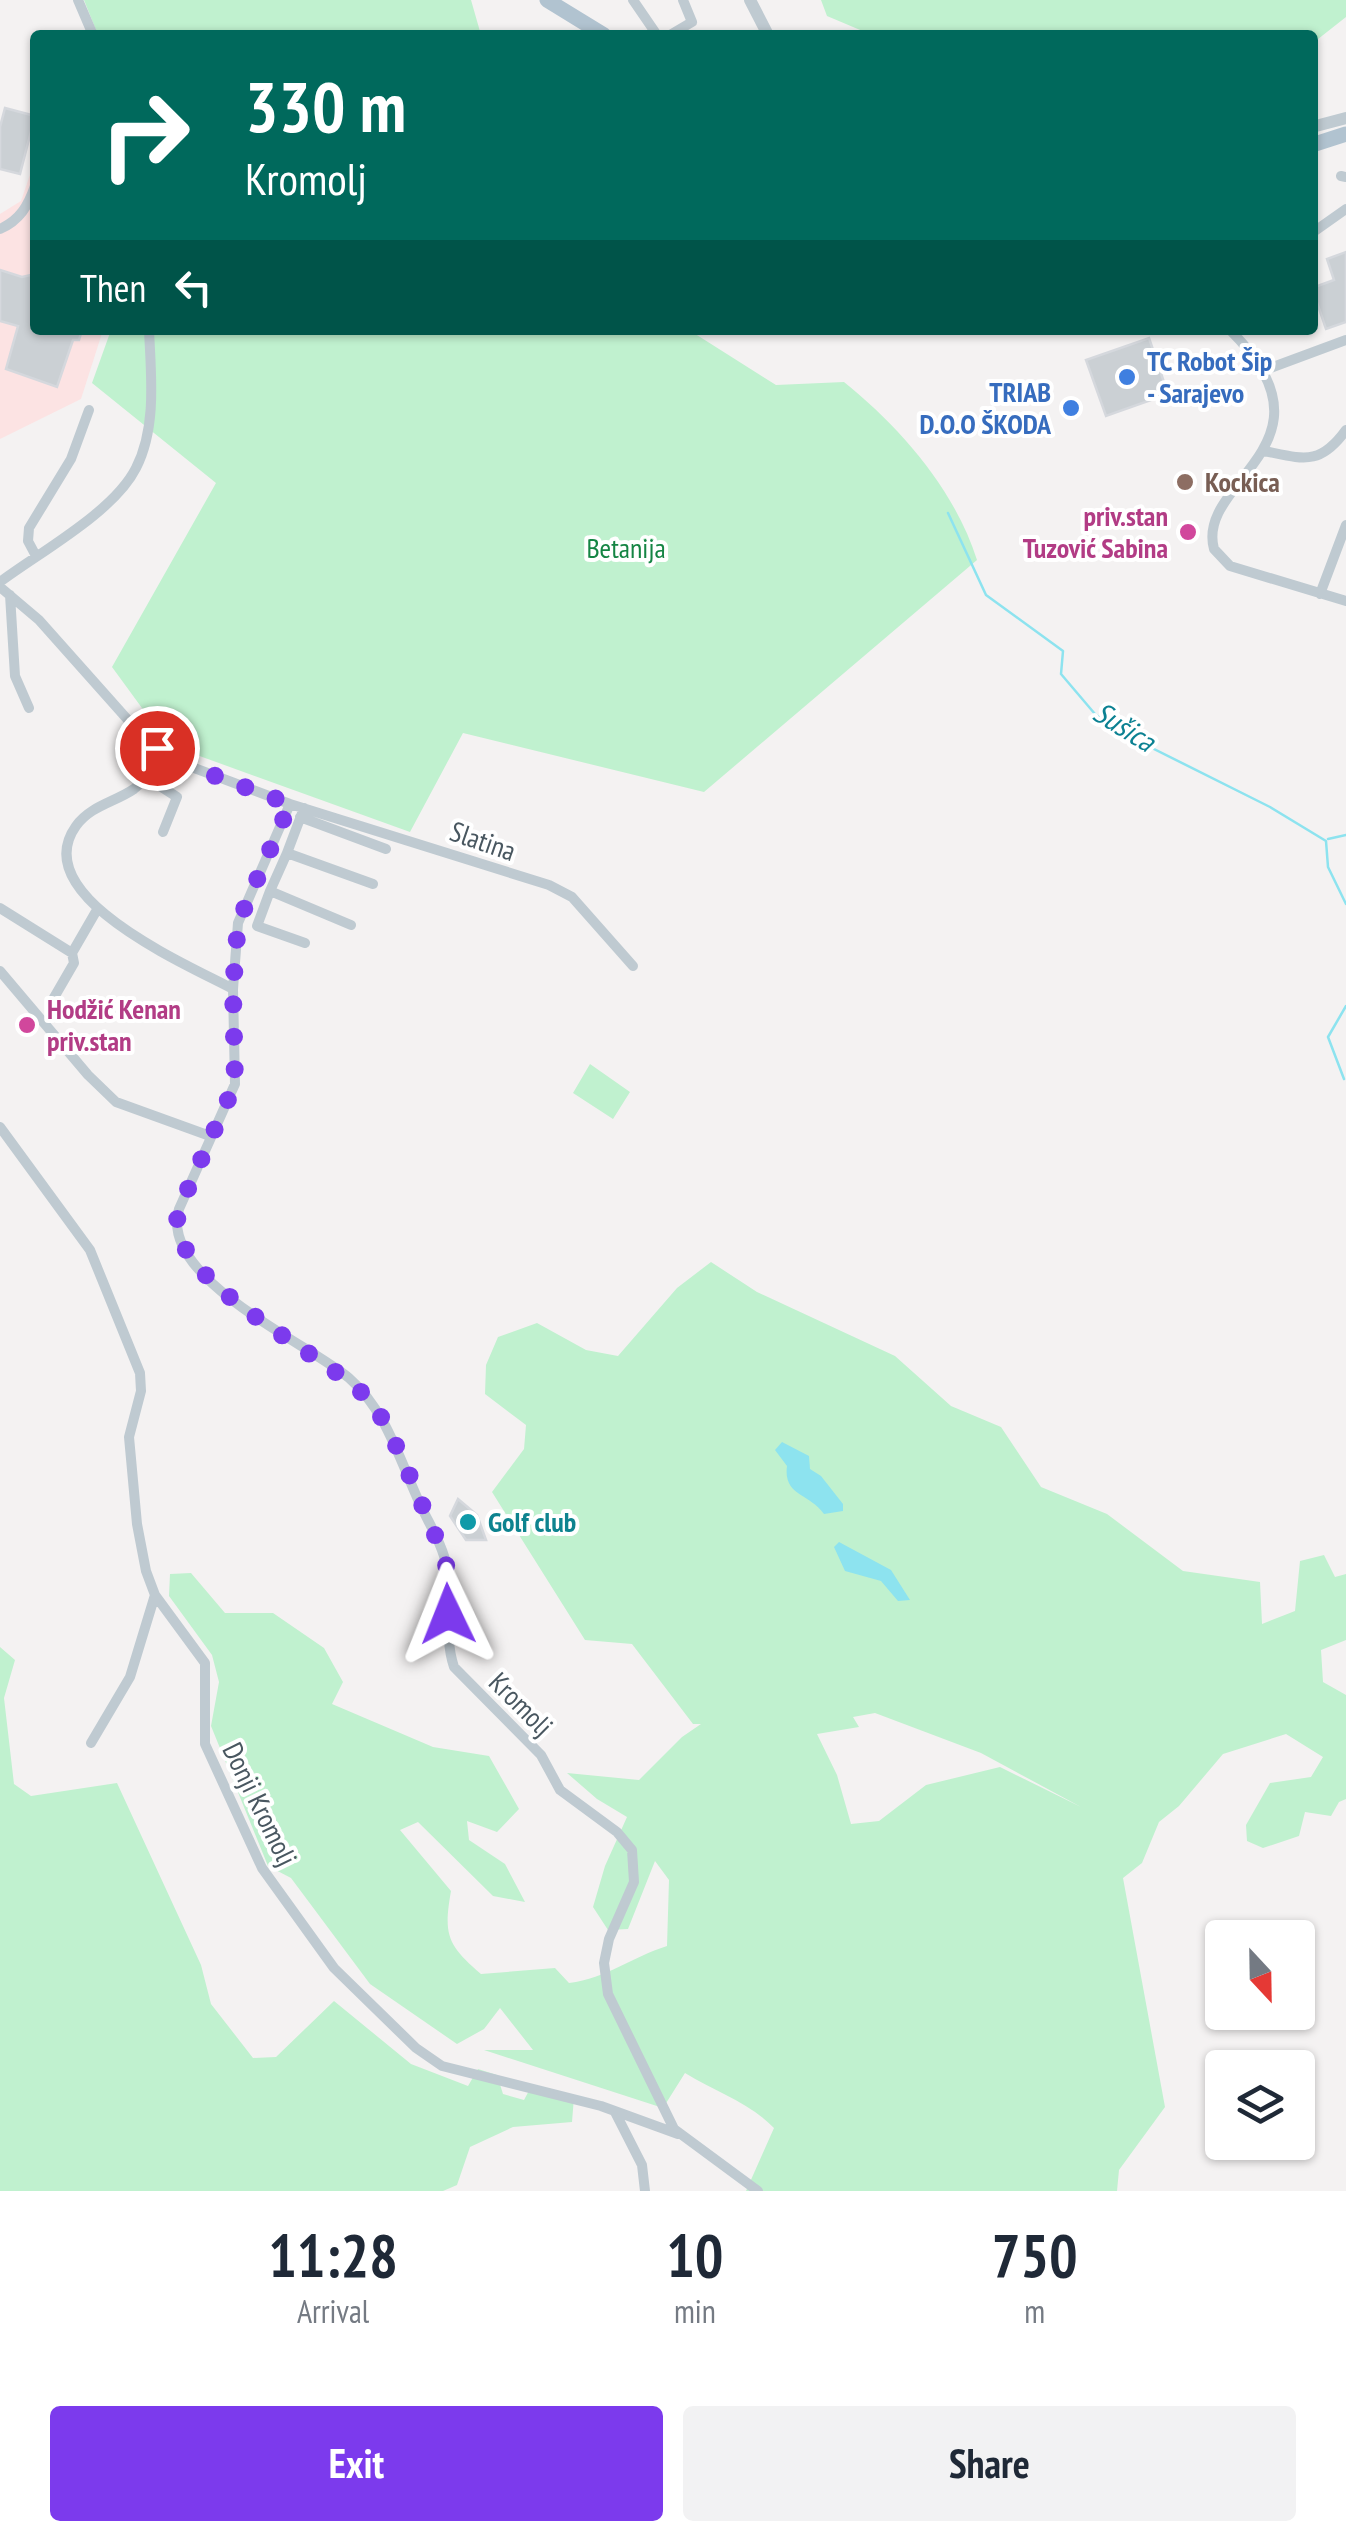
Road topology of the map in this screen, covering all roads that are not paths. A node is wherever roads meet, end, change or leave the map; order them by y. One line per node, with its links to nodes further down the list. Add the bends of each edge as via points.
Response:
1 (78, 0): 6 (street)
2 (547, 0): 7 (main road)
3 (633, 0): 8 (street)
4 (682, 0): 9 (street, via 692,22)
5 (750, 0): 10 (street)
6 (91, 30)
7 (596, 30)
8 (654, 30)
9 (678, 30)
10 (765, 30)
11 (1346, 118): 12 (street)
12 (1318, 125)
13 (1346, 134): 14 (main road)
14 (1318, 143)
15 (30, 198): 17 (street, via 24,212)
16 (1346, 209): 18 (street)
17 (0, 229)
18 (1318, 229)
19 (149, 335): 27 (street, via 149,420 136,468 112,498)
20 (1234, 335): 22 (street)
21 (1346, 340): 22 (street)
22 (1262, 370): 25 (street, via 1273,402)
23 (89, 410): 27 (street, via 71,458 28,528)
24 (1346, 430): 25 (street, via 1314,458)
25 (1264, 452): 29 (street, via 1212,522 1214,549 1230,566)
26 (1346, 524): 29 (street)
27 (36, 556): 28 (street)
28 (0, 584): 30 (street)
29 (1320, 594): 31 (street)
30 (10, 595): 32 (street, via 15,676); 33 (street)
31 (1346, 601)
32 (29, 708)
33 (165, 755): 34 (street); 35 (street, Slatina)
34 (146, 777): 37 (street, via 178,797); 43 (street, via 89,814 70,837 69,875)
35 (290, 804): 36 (street, Slatina); 49 (street, Kromolj, via 238,923)
36 (302, 812): 38 (street); 39 (street); 47 (street, Slatina, via 549,886 572,897)
37 (163, 832)
38 (386, 850)
39 (287, 854): 40 (street); 41 (street)
40 (374, 884)
41 (270, 891): 44 (street); 45 (street, via 257,926)
42 (0, 908): 46 (street)
43 (98, 908): 46 (street); 49 (street)
44 (352, 925)
45 (305, 944)
46 (72, 953): 50 (street, via 74,962)
47 (632, 966)
48 (0, 970): 52 (street, via 116,1102)
49 (233, 989): 52 (street, Kromolj, via 235,1084)
50 (52, 1002)
51 (0, 1127): 53 (street, Donji Kromolj, via 90,1250 140,1373 130,1437 137,1524)
52 (210, 1136): 56 (street, Kromolj, via 174,1226 178,1242 254,1317 348,1378 374,1405 447,1568 454,1666 541,1755 560,1790 632,1850 634,1882 604,1963 608,1994)
53 (155, 1595): 54 (street, via 130,1676); 55 (street, Donji Kromolj, via 205,1663 205,1744 262,1868 334,1968 442,2066)
54 (91, 1742)
55 (615, 2112): 56 (street, Donji Kromolj); 57 (street, via 642,2164)
56 (679, 2135): 58 (street, Kromolj)
57 (644, 2191)
58 (758, 2191)

